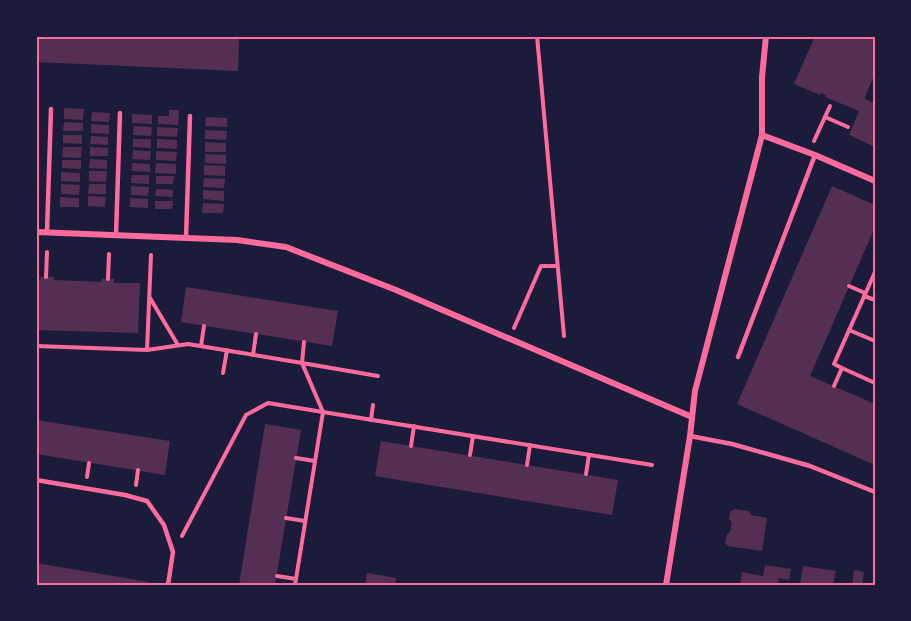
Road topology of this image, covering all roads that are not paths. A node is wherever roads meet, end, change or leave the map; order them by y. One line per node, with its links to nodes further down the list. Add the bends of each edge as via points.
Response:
1 (766, 36): 5 (street)
2 (51, 109): 9 (lane)
3 (120, 113): 10 (lane)
4 (190, 116): 11 (lane)
5 (762, 135): 6 (street); 13 (street, via 695,391)
6 (812, 154): 7 (street); 12 (lane)
7 (875, 181)
8 (36, 232): 9 (street)
9 (47, 232): 10 (street)
10 (116, 235): 11 (street)
11 (186, 238): 13 (street, via 286,247)
12 (738, 357)
13 (692, 417): 14 (street)
14 (690, 436): 16 (lane, via 810,466); 18 (street)
15 (36, 480): 17 (lane, via 147,501 164,525 173,552)
16 (875, 492)
17 (168, 585)
18 (666, 585)

